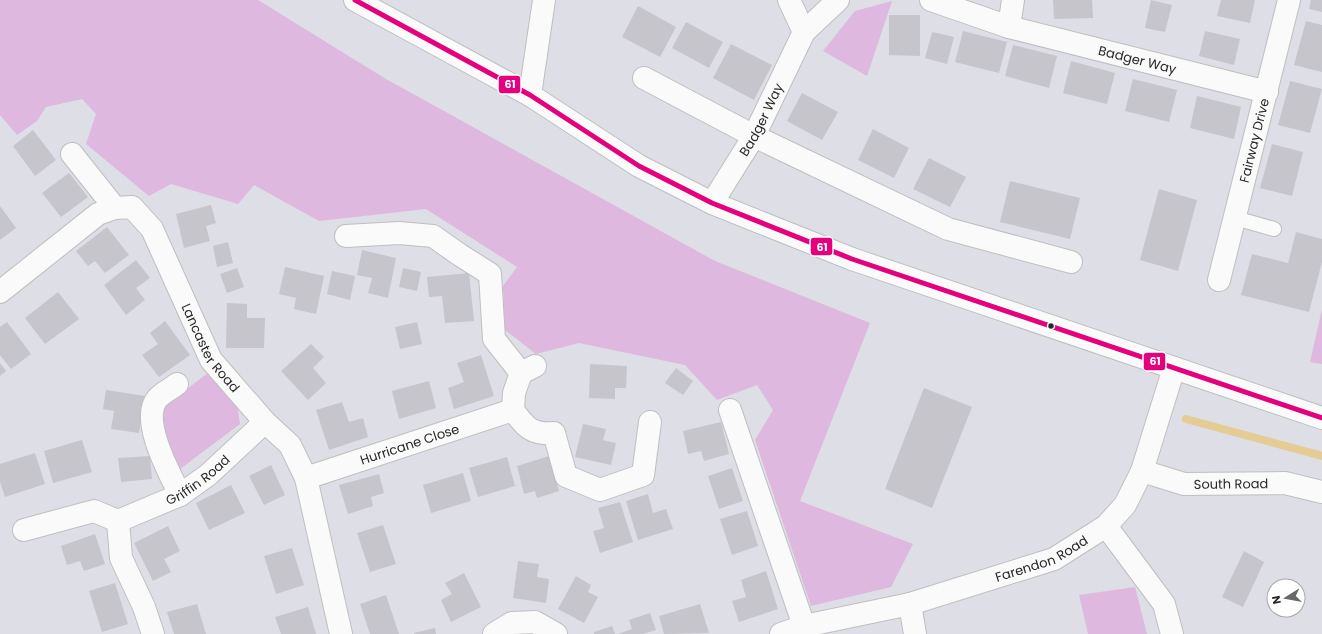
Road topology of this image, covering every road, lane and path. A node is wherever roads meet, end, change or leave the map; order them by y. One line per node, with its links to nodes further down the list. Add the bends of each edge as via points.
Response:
1 (354, 0): 12 (street)
2 (544, 0): 12 (street)
3 (789, 0): 9 (street)
4 (838, 0): 9 (street, Badger Way)
5 (931, 0): 8 (street, Badger Way)
6 (1013, 0): 8 (street)
7 (1289, 0): 11 (street, Fairway Drive)
8 (1009, 27): 11 (street, Badger Way)
9 (804, 32): 13 (street, Badger Way)
10 (644, 78): 13 (street)
11 (1267, 92): 17 (street, Fairway Drive)
12 (530, 95): 15 (street, via 639,166)
13 (754, 136): 15 (street, Badger Way); 20 (street, via 948,229)
14 (72, 154): 16 (street)
15 (712, 203): 23 (street, via 852,259)
16 (115, 208): 22 (street, Lancaster Road, via 98,214); 28 (street, Lancaster Road, via 132,207 152,229 211,360)
17 (1235, 218): 18 (lane); 21 (street, Fairway Drive)
18 (1274, 229)
19 (346, 236): 25 (street, via 399,233 433,236 490,274 494,339 528,369 514,393)
20 (1071, 262)
21 (1219, 280)
22 (0, 292)
23 (1174, 368): 27 (street); 30 (street, Farendon Road)
24 (177, 384): 33 (street, via 157,400 152,414 152,430)
25 (513, 410): 29 (street, via 525,426 541,434 554,433 566,476 600,490 643,475); 31 (street, Hurricane Close)
26 (730, 410): 38 (street)
27 (1322, 418)
28 (265, 422): 31 (street, Lancaster Road, via 290,445); 33 (street, Griffin Road, via 208,475)
29 (650, 422)
30 (1142, 471): 32 (street, South Road, via 1184,484 1286,483); 35 (street, Farendon Road, via 1125,505)
31 (306, 478): 40 (street, Lancaster Road)
32 (1322, 492)
33 (180, 495): 34 (street, Griffin Road)
34 (118, 520): 36 (street, via 94,511); 39 (street, via 121,558 144,607)
35 (1106, 526): 37 (street, Farendon Road, via 1054,559); 45 (street, via 1164,604)
36 (24, 530)
37 (910, 604): 38 (street, Farendon Road); 44 (street)
38 (804, 626): 43 (street, Farendon Road)
39 (153, 634)
40 (341, 634)
41 (494, 634): 42 (street, via 512,623 535,622)
42 (556, 634)
43 (781, 634)
44 (915, 634)
45 (1172, 634)

